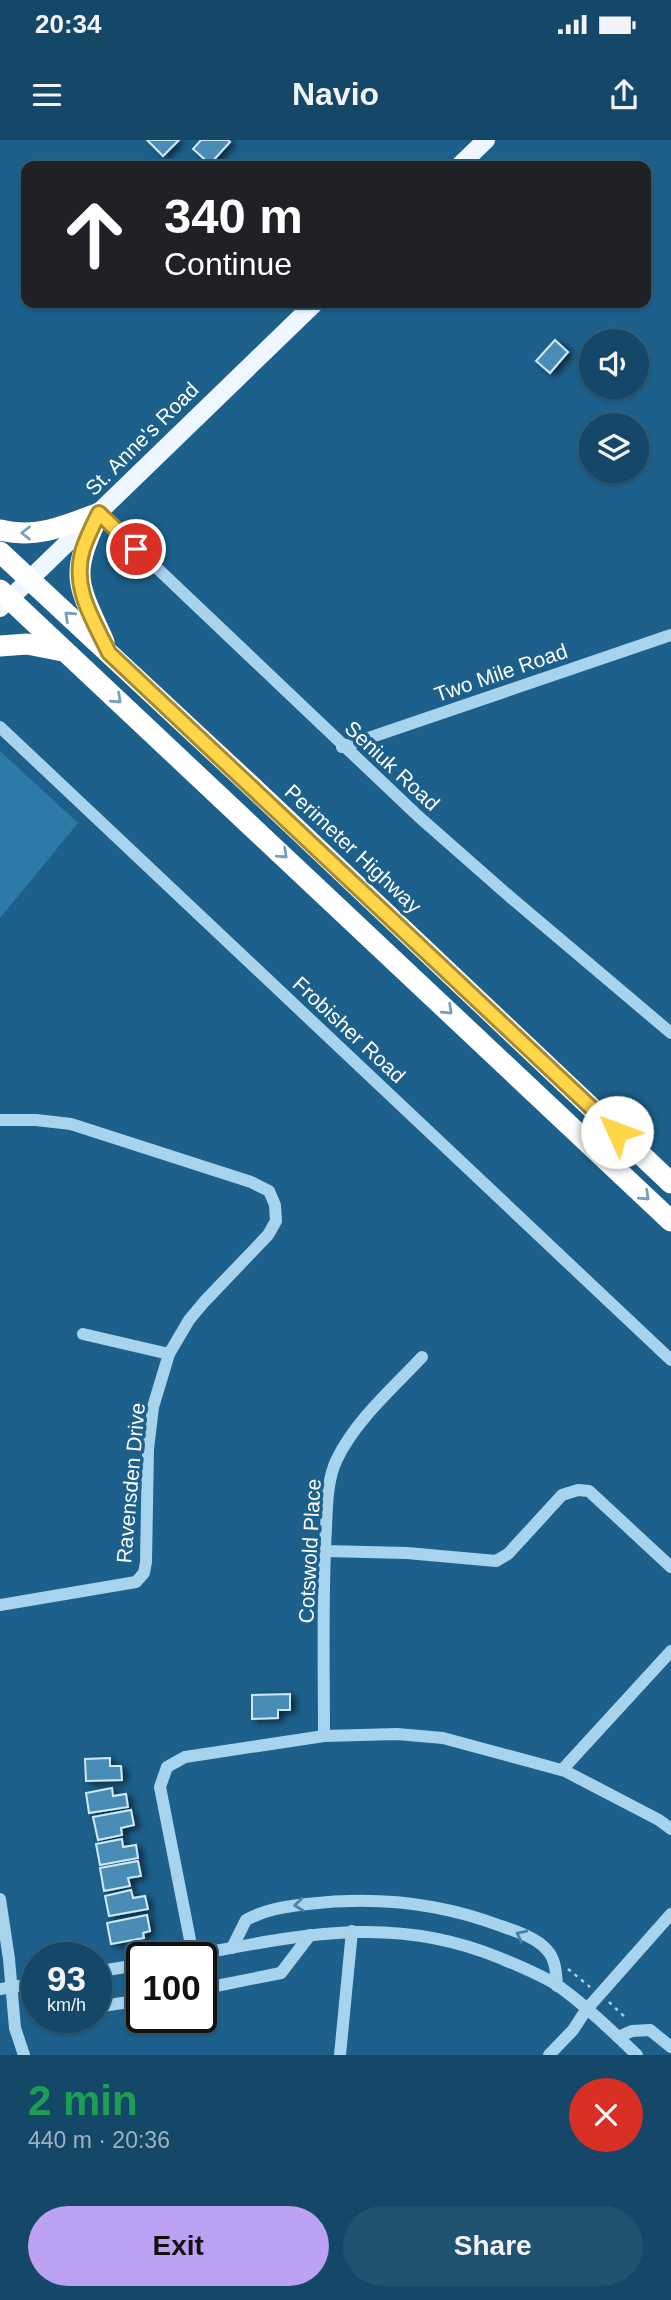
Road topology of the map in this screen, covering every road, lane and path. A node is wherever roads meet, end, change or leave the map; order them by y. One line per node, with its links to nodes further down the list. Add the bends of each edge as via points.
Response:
1 (486, 140): 2 (main road)
2 (463, 161)
3 (310, 308): 4 (main road, St. Anne's Road)
4 (99, 513): 5 (highway, one-way to 5, via 41,533); 7 (main road, St. Anne's Road); 12 (highway, via 83,548 80,584); 14 (street, Seniuk Road)
5 (0, 530)
6 (0, 552): 7 (highway, Perimeter Highway)
7 (29, 579): 8 (main road, St. Anne's Road); 12 (highway, Perimeter Highway, one-way to 7)
8 (3, 599): 11 (highway)
9 (671, 635): 14 (street, Two Mile Road)
10 (0, 646): 11 (highway, via 27,643)
11 (67, 652): 18 (highway, one-way to 18)
12 (109, 653): 17 (highway, Perimeter Highway)
13 (0, 727): 22 (street, Frobisher Road)
14 (342, 747): 15 (street, Seniuk Road, via 461,856)
15 (671, 1033)
16 (0, 1120): 20 (street, Ravensden Drive, via 71,1124 269,1191 276,1221 268,1235 204,1301)
17 (671, 1183)
18 (671, 1221)
19 (83, 1334): 20 (street)
20 (169, 1354): 25 (street, Ravensden Drive, via 153,1407 148,1449 144,1573 136,1581)
21 (422, 1357): 23 (street, Cotswold Place, via 363,1421 336,1461)
22 (671, 1360)
23 (325, 1551): 24 (street, via 496,1561 508,1554 562,1495 578,1490 589,1491); 27 (street, Cotswold Place)
24 (671, 1567)
25 (0, 1605)
26 (671, 1651): 28 (street)
27 (324, 1736): 28 (street, via 443,1738); 34 (street, via 185,1758 167,1767 160,1787)
28 (562, 1770): 29 (street)
29 (671, 1829)
30 (0, 1899): 39 (street, via 9,1959)
31 (671, 1914): 40 (street)
32 (352, 1931): 33 (street); 38 (street, via 395,1932 461,1944); 44 (street)
33 (310, 1935): 35 (street); 37 (street, via 281,1973)
34 (190, 1942)
35 (232, 1948): 36 (street); 38 (street, one-way to 35, via 547,1950 517,1932 453,1911 399,1901 340,1900 275,1908 246,1920)
36 (217, 1951)
37 (217, 1986)
38 (557, 1986): 40 (street)
39 (5, 1988): 43 (street)
40 (586, 2010): 41 (street); 45 (street)
41 (618, 2037): 42 (street, via 650,2030); 46 (street)
42 (671, 2047)
43 (24, 2055)
44 (340, 2055)
45 (549, 2055)
46 (637, 2055)

